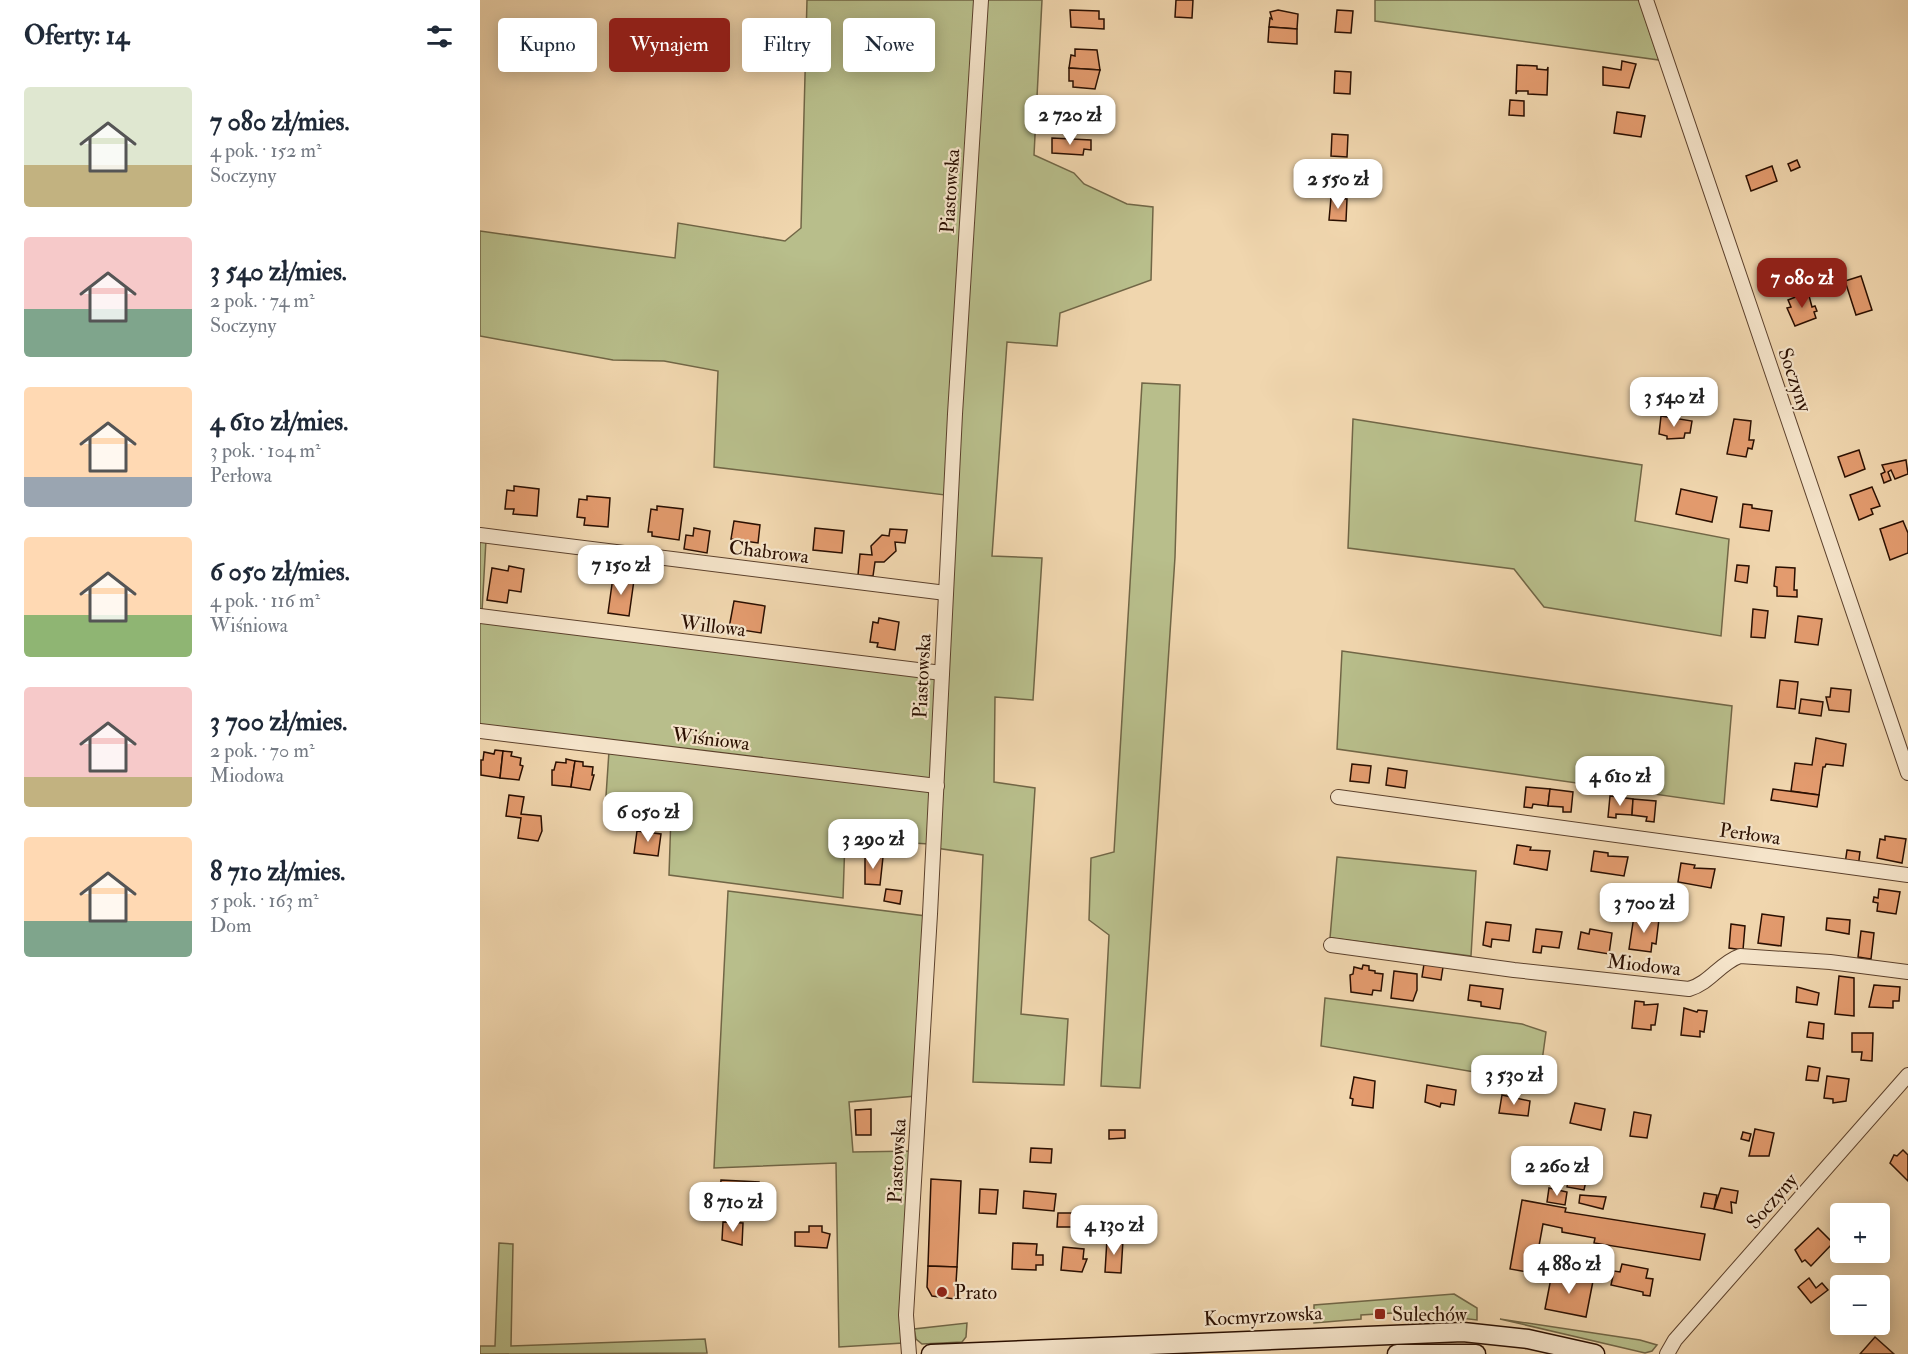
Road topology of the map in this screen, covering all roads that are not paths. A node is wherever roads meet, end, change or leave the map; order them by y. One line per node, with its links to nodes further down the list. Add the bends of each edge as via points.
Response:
1 (981, 0): 4 (street, Piastowska)
2 (1646, 0): 8 (street, Soczyny)
3 (480, 535): 4 (street, Chabrowa)
4 (946, 594): 6 (street, Piastowska)
5 (480, 616): 6 (street, Willowa)
6 (942, 673): 9 (street, Piastowska)
7 (480, 731): 9 (street, Wiśniowa)
8 (1908, 773)
9 (937, 786): 15 (street, Piastowska, via 906,1315)
10 (1338, 797): 11 (street, Perłowa)
11 (1908, 875)
12 (1330, 945): 13 (street, Miodowa, via 1689,989 1701,986 1728,960 1740,956)
13 (1908, 972)
14 (1908, 1075): 20 (street, Soczyny, via 1675,1340)
15 (909, 1354)
16 (931, 1354): 19 (main road, Kocmyrzowska, via 1463,1332 1528,1339)
17 (1398, 1354): 18 (main road)
18 (1476, 1354)
19 (1594, 1354)
20 (1667, 1354)

